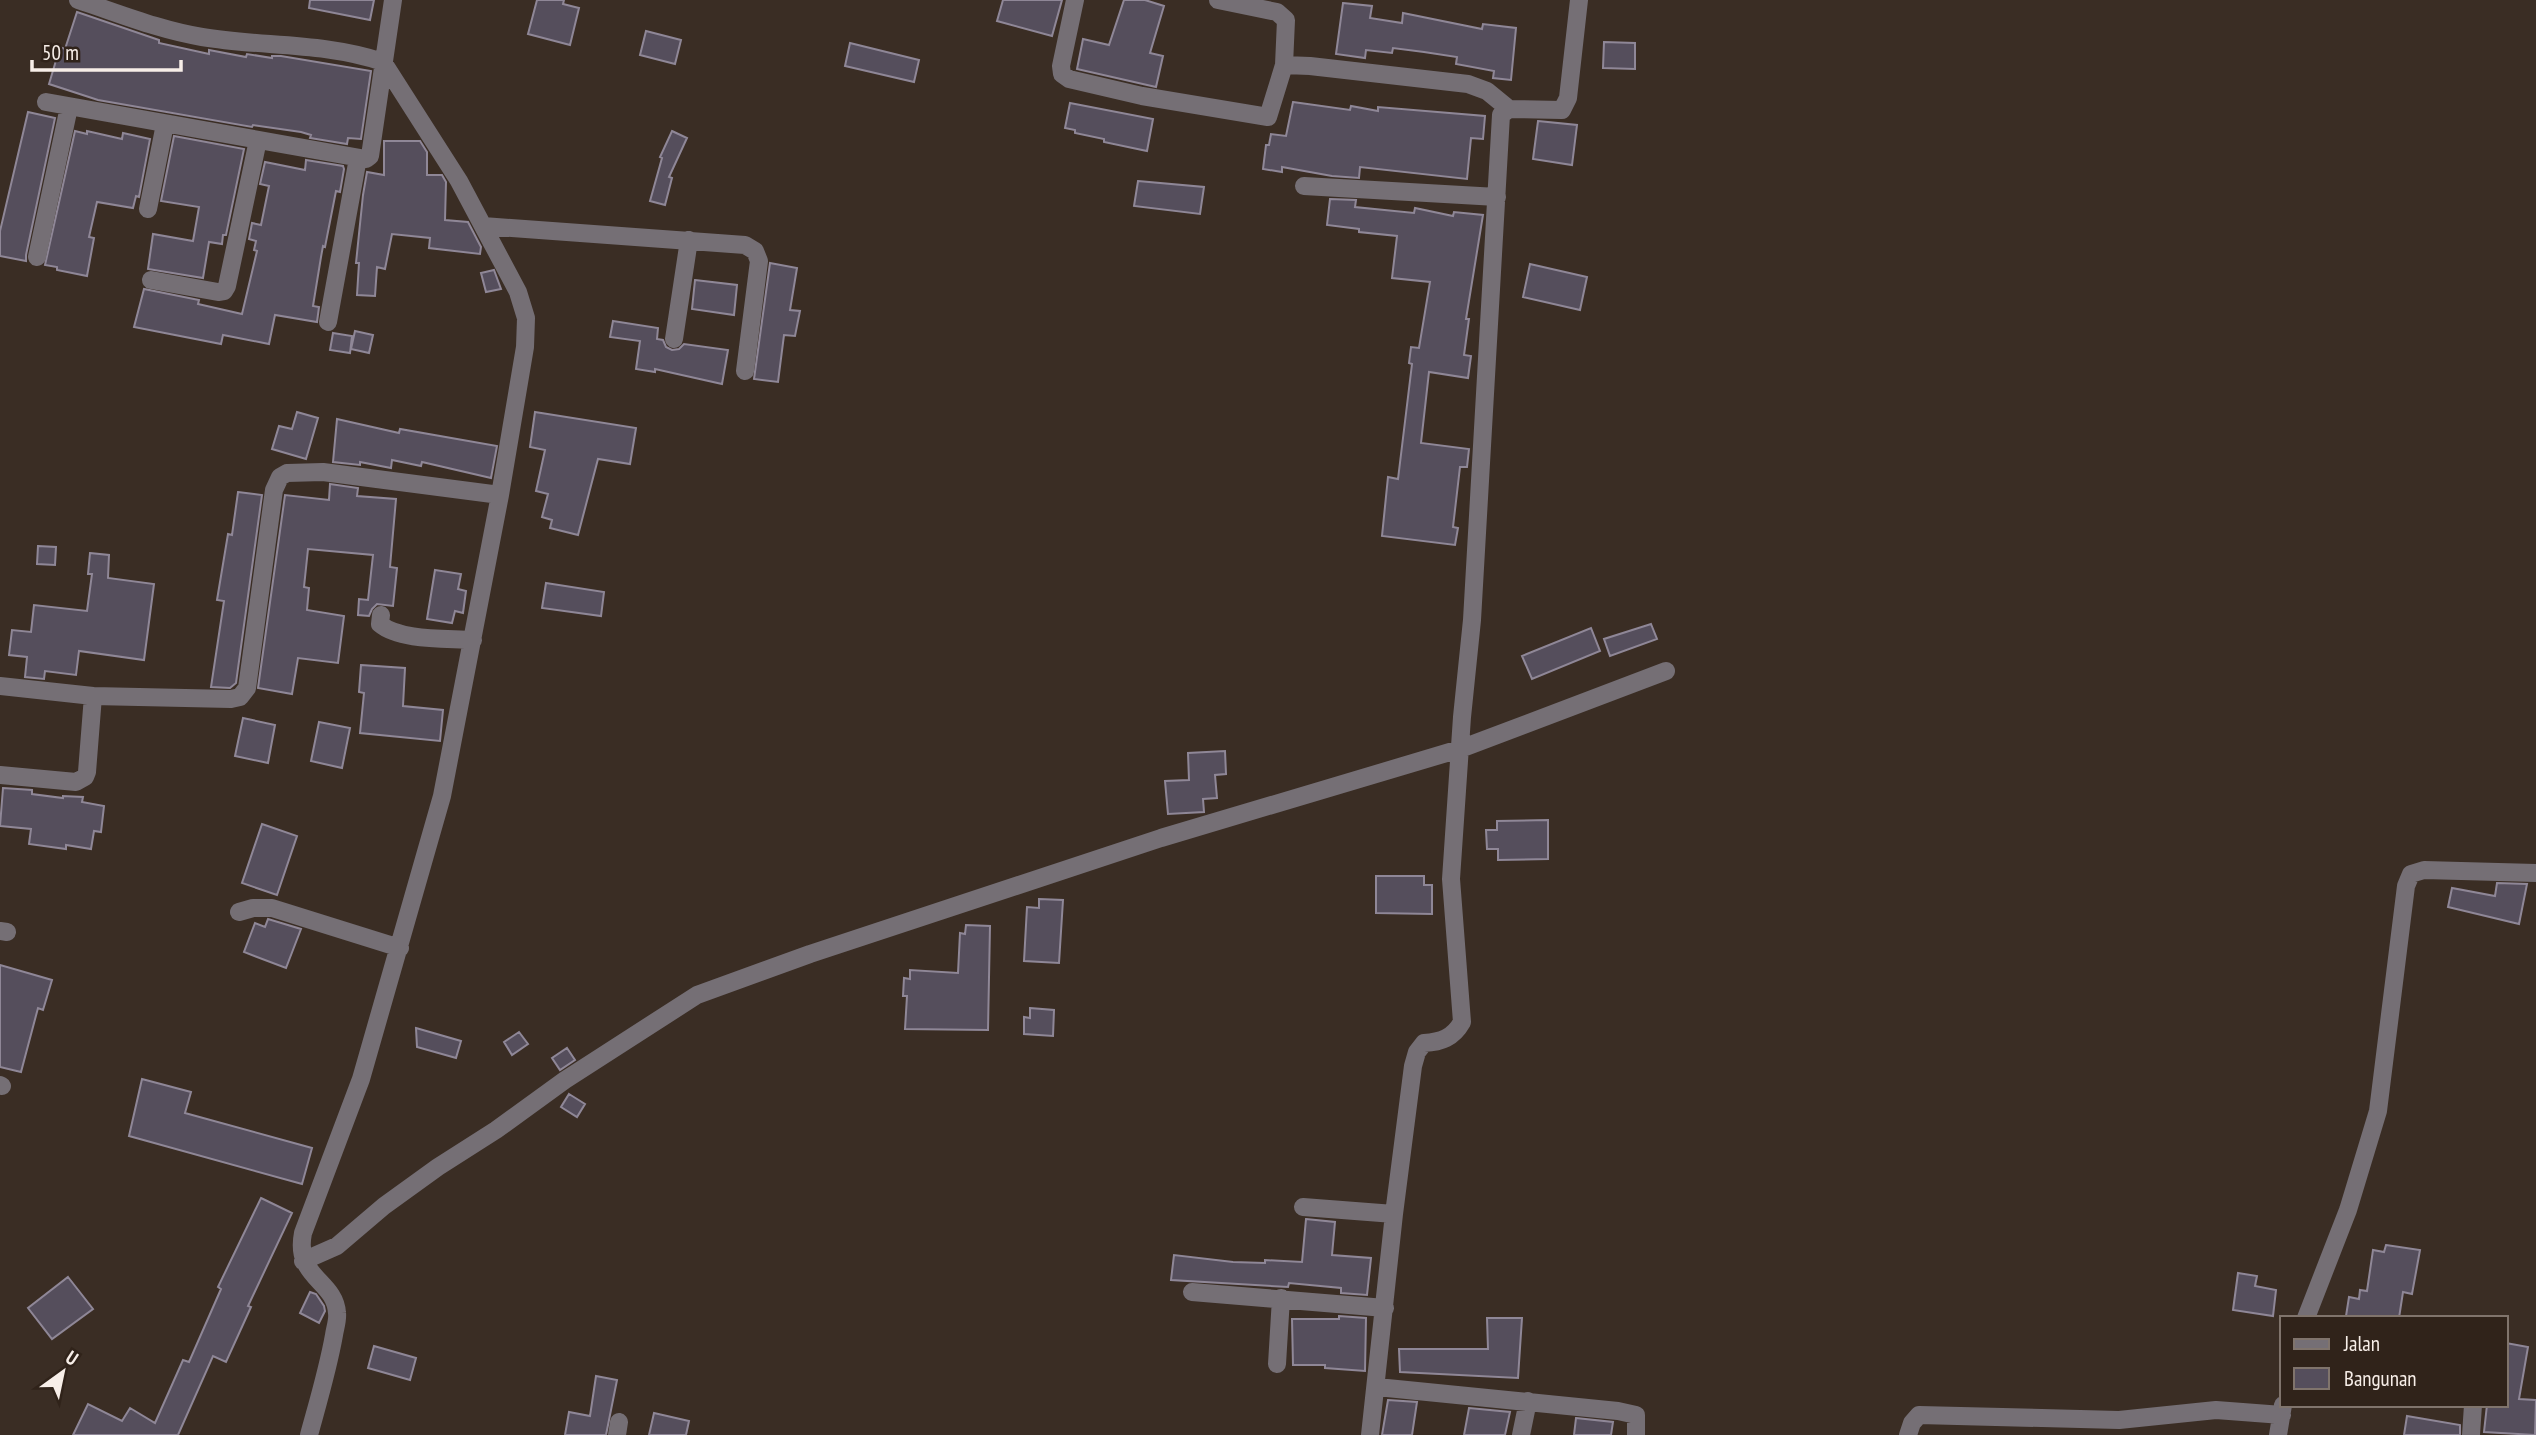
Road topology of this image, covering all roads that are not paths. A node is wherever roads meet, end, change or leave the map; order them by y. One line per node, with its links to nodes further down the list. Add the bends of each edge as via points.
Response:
1 (78, 0): 6 (street, via 200,37 338,50)
2 (393, 0): 6 (street)
3 (1075, 0): 7 (street, via 1061,66 1069,79 1268,117)
4 (1218, 0): 7 (street, via 1277,12 1286,20)
5 (1579, 0): 10 (street, via 1568,98 1562,110)
6 (383, 62): 13 (street, via 370,156); 17 (street)
7 (1284, 65): 10 (street, via 1468,84 1487,91)
8 (46, 102): 9 (street)
9 (69, 107): 11 (street); 19 (street)
10 (1509, 109): 15 (street, via 1501,115)
11 (166, 124): 12 (street); 16 (street)
12 (258, 140): 13 (street); 20 (street, via 224,290)
13 (358, 158): 21 (street)
14 (1304, 186): 15 (street)
15 (1497, 197): 30 (street)
16 (148, 209)
17 (483, 226): 18 (street); 24 (street, via 518,292 526,318)
18 (689, 240): 22 (street); 23 (street, via 745,245 755,251 759,261)
19 (37, 257)
20 (151, 280)
21 (328, 322)
22 (674, 339)
23 (745, 371)
24 (500, 495): 26 (street); 29 (street, via 323,471 287,473 274,490 247,688 240,697)
25 (381, 615): 26 (street, via 380,624 395,633)
26 (473, 640): 34 (street, via 443,796)
27 (1666, 671): 30 (street)
28 (0, 686): 29 (street)
29 (93, 696): 31 (street, via 87,772 81,780)
30 (1460, 749): 36 (street, via 1451,879 1462,1023 1456,1033 1439,1042 1424,1043 1417,1052); 37 (street, via 1161,838 697,995 438,1167 337,1246)
31 (0, 775)
32 (2536, 873): 41 (street, via 2424,870 2411,874 2378,1111 2348,1210)
33 (239, 912): 34 (street, via 272,908)
34 (400, 948): 37 (street, via 361,1079 303,1233)
35 (1303, 1207): 36 (street)
36 (1394, 1214): 40 (street)
37 (303, 1261): 47 (street, via 337,1313)
38 (1192, 1292): 39 (street)
39 (1281, 1298): 40 (street); 42 (street)
40 (1385, 1308): 43 (street)
41 (2307, 1316)
42 (1277, 1364)
43 (1377, 1387): 44 (street); 48 (street)
44 (1528, 1401): 49 (street); 50 (street, via 1636,1415)
45 (2473, 1407): 53 (street)
46 (2282, 1410): 51 (street, via 2216,1410 2119,1420 1919,1415); 52 (street)
47 (309, 1435)
48 (1370, 1435)
49 (1521, 1435)
50 (1636, 1435)
51 (1908, 1435)
52 (2278, 1435)
53 (2471, 1435)

